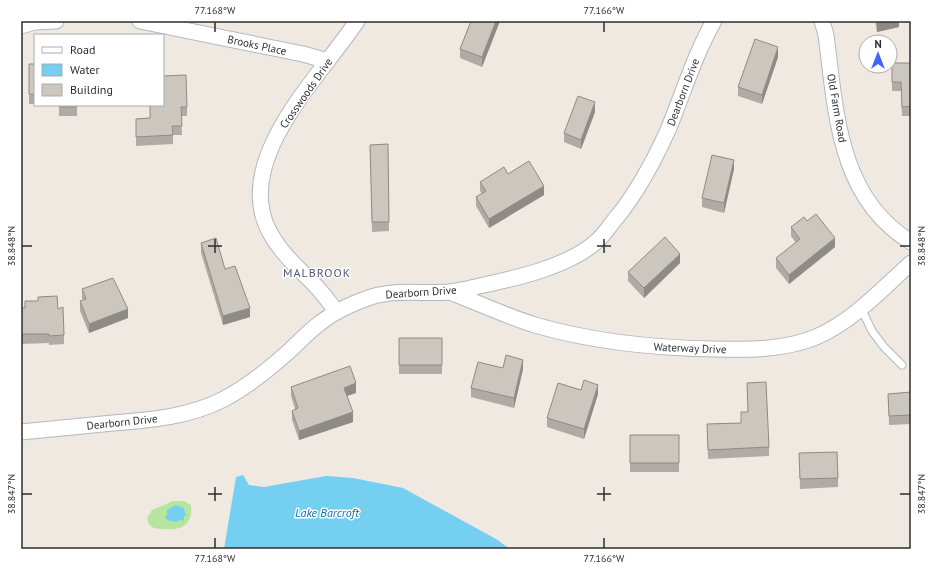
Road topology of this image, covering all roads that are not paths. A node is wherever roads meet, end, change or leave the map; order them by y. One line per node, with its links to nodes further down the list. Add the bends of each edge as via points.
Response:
1 (56, 21): 6 (street, via 34,22)
2 (140, 21): 7 (street, Brooks Place)
3 (357, 21): 7 (street, Crosswoods Drive)
4 (714, 21): 10 (street, Dearborn Drive, via 694,62 657,154 625,207 598,240 583,252 534,272)
5 (822, 21): 8 (street, Old Farm Road, via 845,155 868,201 894,232)
6 (21, 26)
7 (328, 61): 12 (street, Crosswoods Drive, via 284,122 271,147 264,165 261,203 269,230 279,246)
8 (911, 242)
9 (911, 263): 11 (street, Waterway Drive)
10 (450, 292): 11 (street, Waterway Drive, via 533,324 570,334 613,343 671,348 738,349 800,342 836,326); 12 (street, Dearborn Drive, via 373,296)
11 (862, 308): 13 (lane, via 872,331)
12 (337, 312): 14 (street, Dearborn Drive, via 320,323 247,384 223,399 196,411 169,418)
13 (902, 365)
14 (21, 432)

